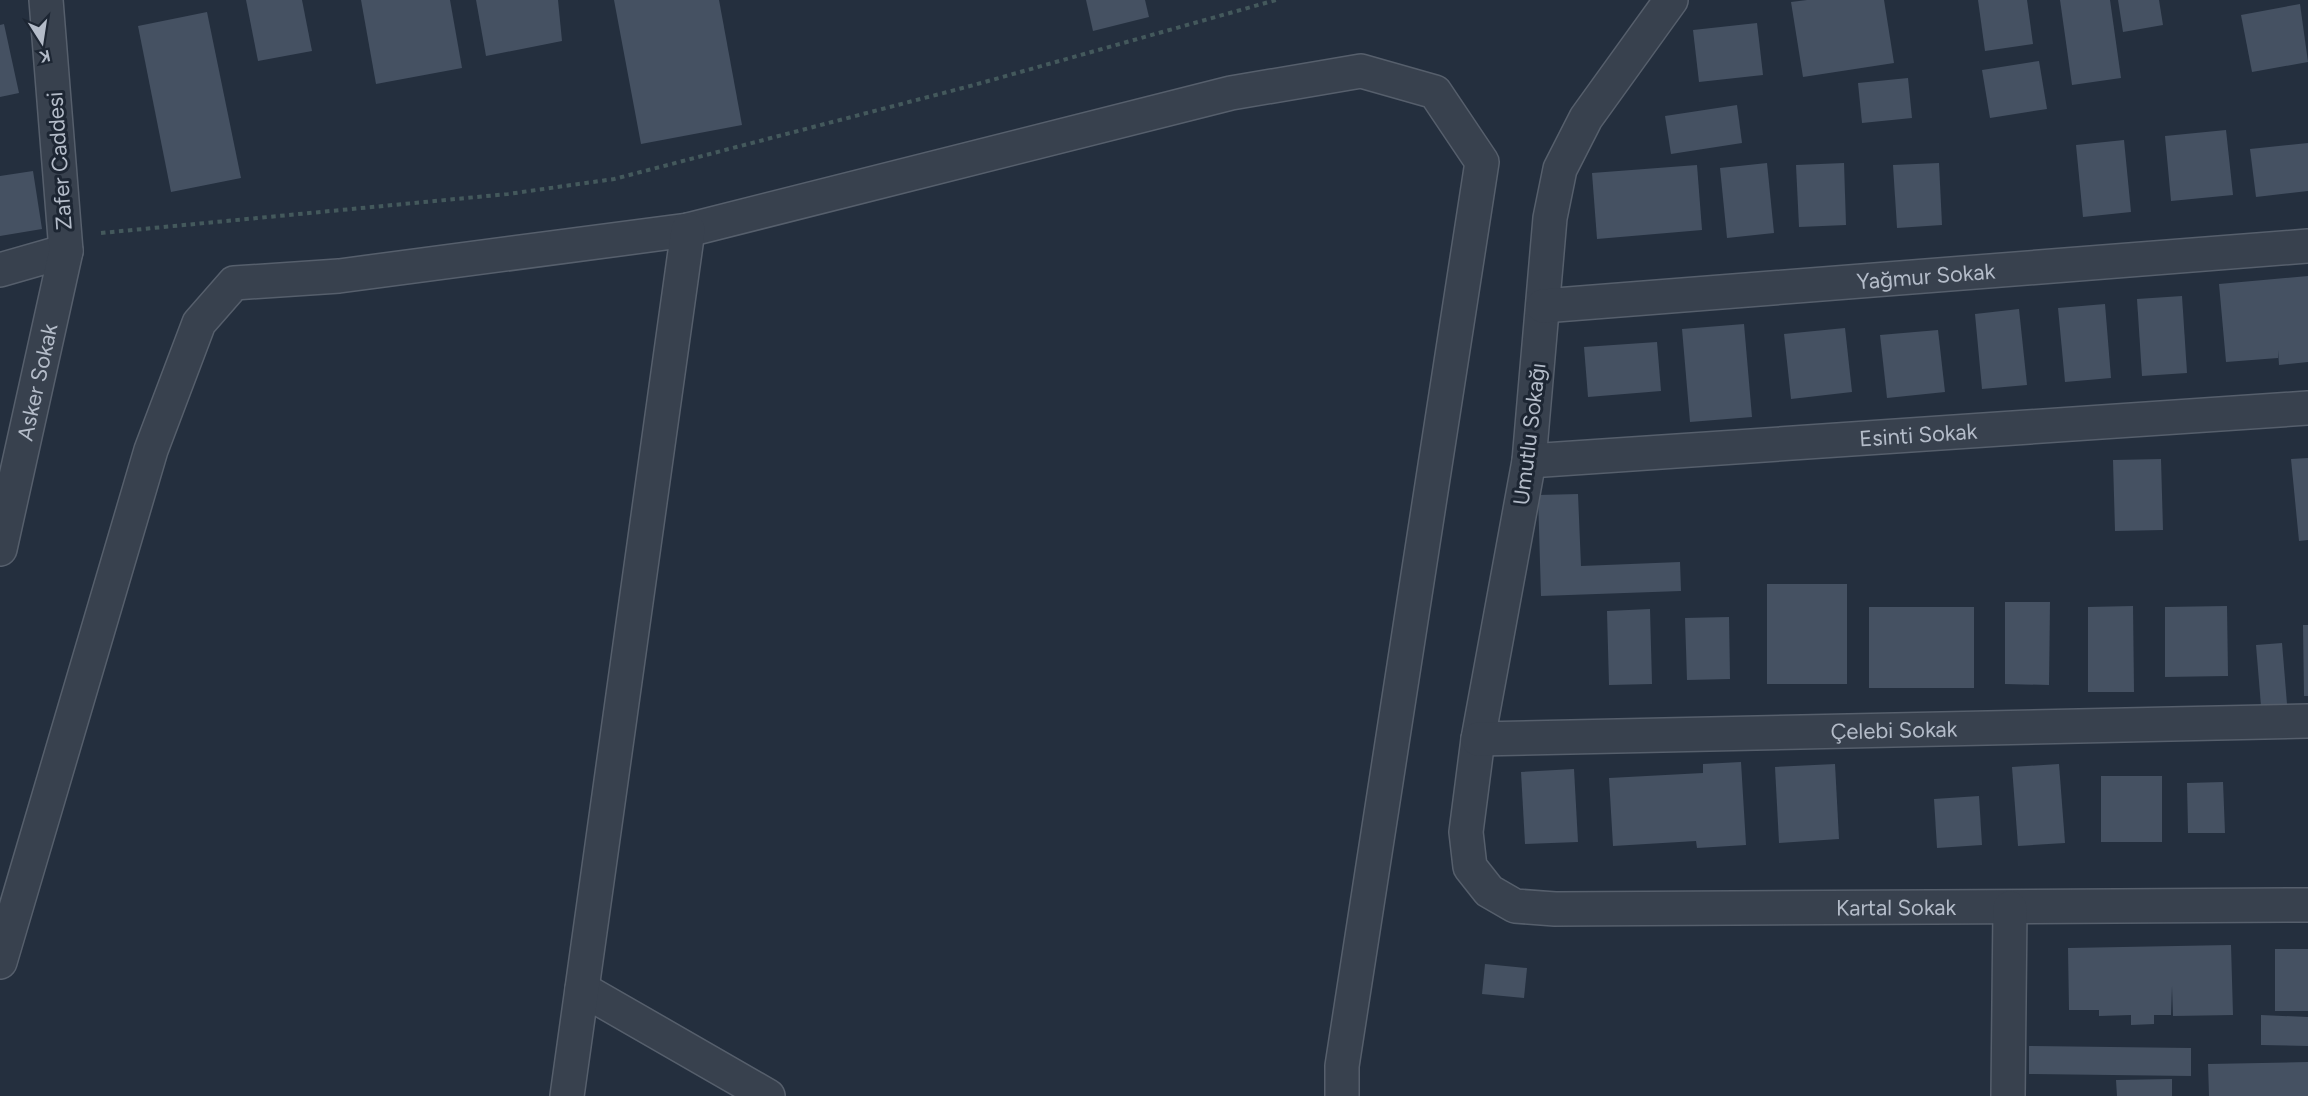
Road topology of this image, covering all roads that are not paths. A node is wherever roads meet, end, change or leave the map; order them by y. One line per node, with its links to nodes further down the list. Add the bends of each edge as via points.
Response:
1 (46, 0): 4 (street, Zafer Caddesi)
2 (1671, 0): 7 (street, Umutlu Sokağı, via 1586,118 1560,169 1550,218)
3 (688, 230): 16 (street, via 339,276 234,283 199,323 151,450); 17 (street); 20 (street, via 1232,93 1361,71 1435,92 1482,162 1342,1066)
4 (65, 243): 6 (street); 10 (street, Asker Sokak)
5 (2308, 246): 7 (street, Yağmur Sokak)
6 (0, 270)
7 (1543, 306): 9 (street, Umutlu Sokağı)
8 (2308, 408): 9 (street, Esinti Sokak)
9 (1529, 461): 12 (street, Umutlu Sokağı)
10 (0, 549)
11 (2308, 722): 12 (street, Çelebi Sokak)
12 (1478, 739): 13 (street, Umutlu Sokağı, via 1466,832 1470,867)
13 (1488, 891): 15 (street, Kartal Sokak, via 1515,906 1555,909)
14 (2308, 905): 15 (street, Kartal Sokak)
15 (2010, 908): 21 (street)
16 (0, 962)
17 (582, 989): 18 (street); 19 (street)
18 (567, 1096)
19 (768, 1096)
20 (1342, 1096)
21 (2008, 1096)

